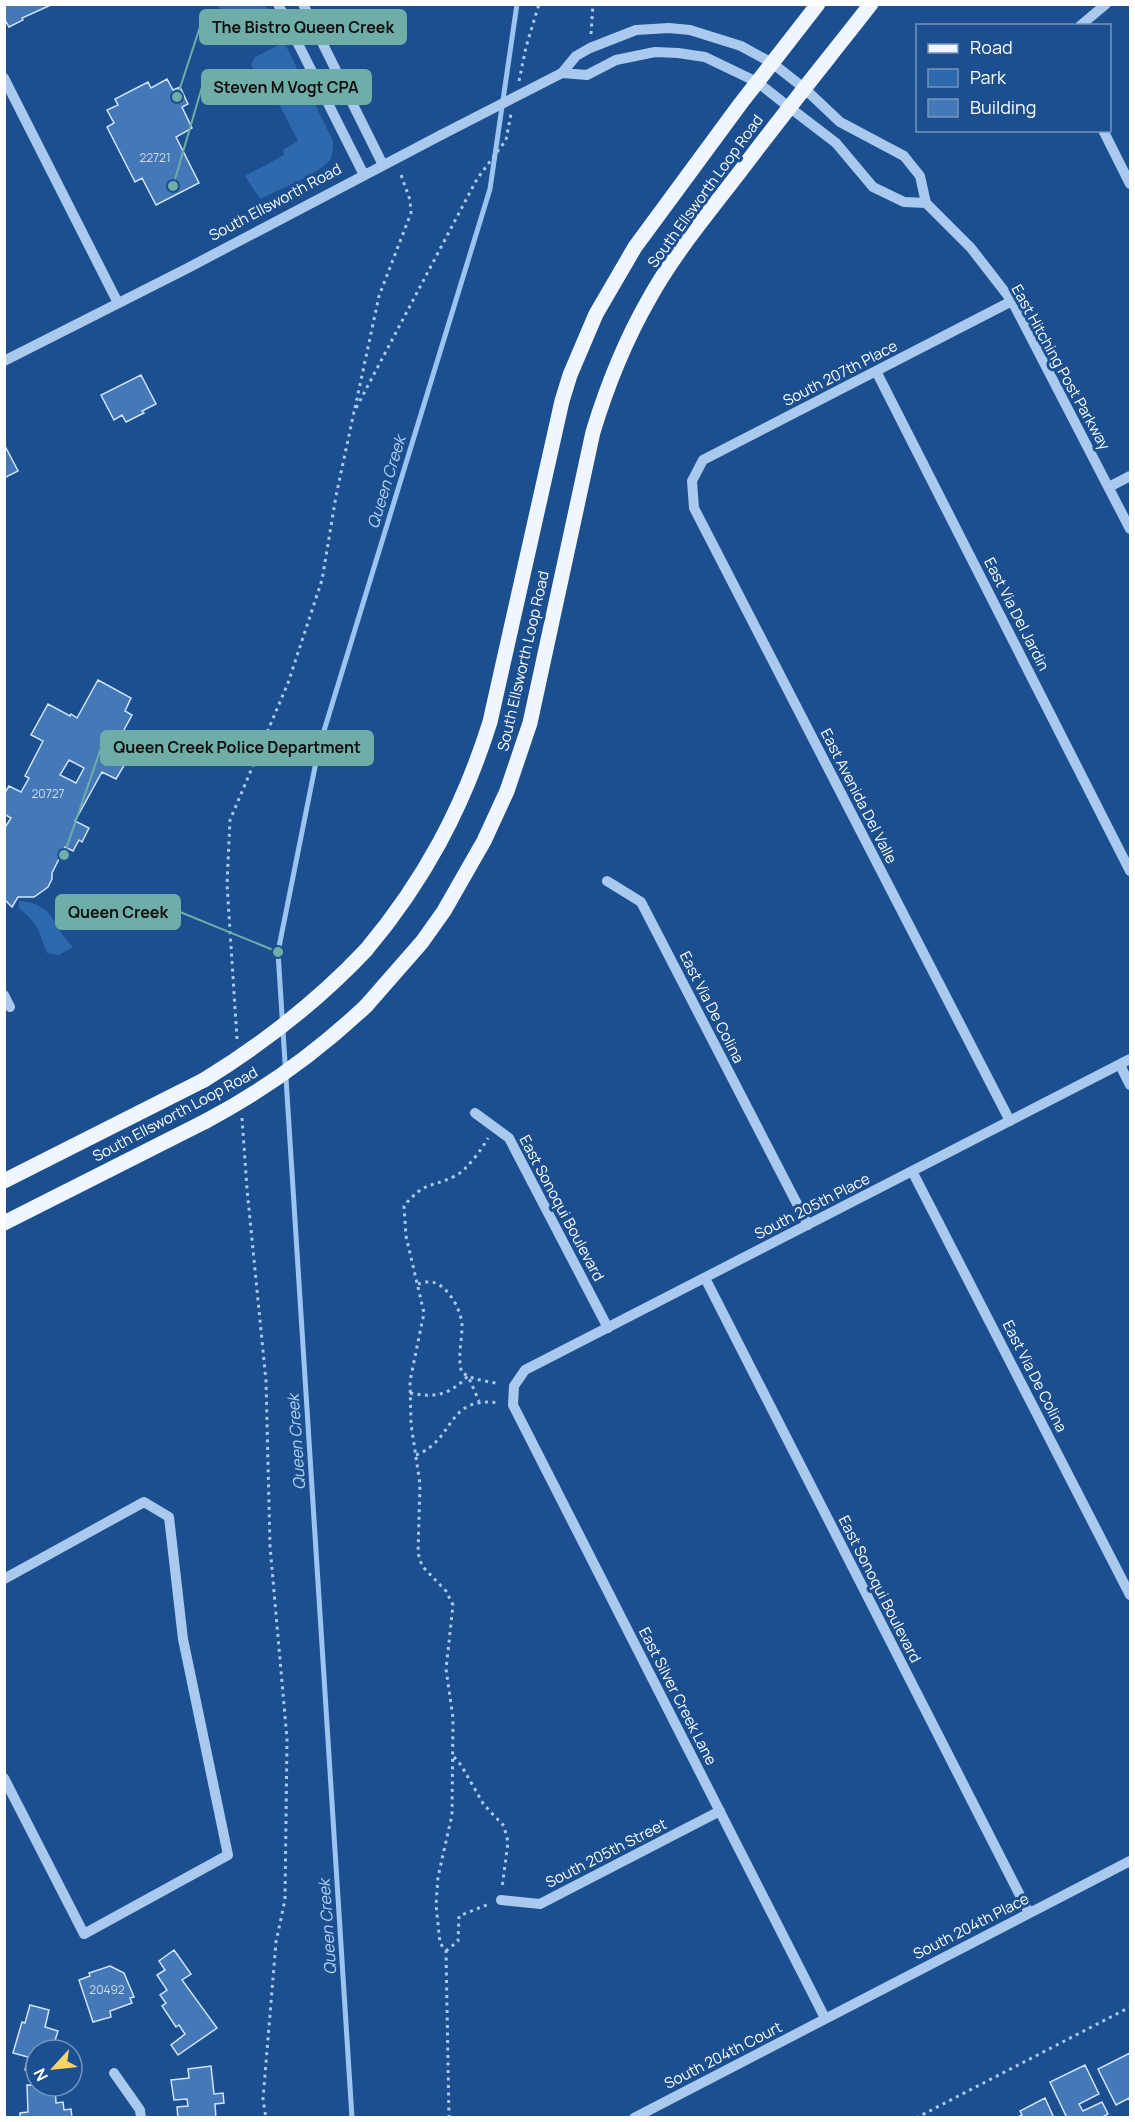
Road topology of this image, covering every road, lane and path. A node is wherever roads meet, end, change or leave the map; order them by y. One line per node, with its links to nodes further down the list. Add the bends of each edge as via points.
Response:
1 (278, 4): 16 (street)
2 (303, 4): 15 (street)
3 (593, 4): 8 (path)
4 (818, 4): 9 (main road)
5 (871, 4): 12 (main road)
6 (1106, 4): 7 (street)
7 (1082, 24)
8 (590, 48): 9 (street, South Ellsworth Road, via 636,30 669,27 741,46); 10 (street, South Ellsworth Road, via 576,56)
9 (765, 72): 10 (street, South Ellsworth Road, via 705,57 655,52 616,60 587,75); 12 (street, South Ellsworth Road); 12 (street, South Ellsworth Road); 39 (main road, South Ellsworth Loop Road, bridge, via 635,247 596,314 562,400 481,750 431,860 407,898 333,984 255,1048 204,1080)
10 (562, 73): 14 (street, South Ellsworth Road, bridge)
11 (4, 78): 20 (street)
12 (797, 98): 18 (street, via 873,187 904,202); 18 (street, via 903,156 920,176); 40 (main road, South Ellsworth Loop Road, bridge, via 685,244 650,297 624,348 592,432 530,723 507,791 444,911 366,1006 290,1070 231,1108)
13 (1104, 132): 17 (street)
14 (395, 159): 15 (street, South Ellsworth Road); 23 (path, via 411,213 379,296)
15 (383, 165): 16 (street, South Ellsworth Road)
16 (364, 175): 20 (street, South Ellsworth Road)
17 (1131, 184)
18 (926, 203): 19 (street, East Hitching Post Parkway, via 971,248)
19 (1012, 302): 22 (street, South 207th Place); 26 (street, East Hitching Post Parkway)
20 (118, 303): 21 (street, South Ellsworth Road)
21 (4, 361)
22 (876, 371): 25 (street, South 207th Place, via 703,460); 28 (street, East Via Del Jardin)
23 (354, 412)
24 (1131, 476): 26 (street)
25 (692, 481): 36 (street, East Avenida Del Valle, via 694,508)
26 (1109, 487): 27 (street, East Hitching Post Parkway)
27 (1131, 529)
28 (1131, 871)
29 (607, 881): 41 (street, East Via De Colina, via 641,902)
30 (4, 995): 31 (street)
31 (10, 1007)
32 (1131, 1059): 33 (street, South 205th Place)
33 (1120, 1065): 34 (street); 36 (street, South 205th Place)
34 (1131, 1085)
35 (475, 1113): 37 (street, East Sonoqui Boulevard)
36 (1010, 1121): 38 (street, South 205th Place)
37 (495, 1127): 43 (path, via 466,1169 417,1190 404,1206 406,1236); 44 (street, East Sonoqui Boulevard, via 509,1138)
38 (912, 1171): 41 (street, South 205th Place); 52 (street, East Via De Colina)
39 (4, 1181)
40 (4, 1223)
41 (808, 1225): 42 (street, South 205th Place)
42 (705, 1278): 44 (street, South 205th Place); 58 (street, East Sonoqui Boulevard)
43 (418, 1284): 45 (path, via 431,1281 443,1287 455,1304 462,1324 459,1363 462,1373); 47 (path, via 424,1313)
44 (608, 1328): 46 (street, South 205th Place, via 525,1370)
45 (468, 1376): 46 (path, via 497,1384); 47 (path, via 449,1392 426,1396); 48 (path)
46 (516, 1384): 49 (street)
47 (410, 1393): 50 (path)
48 (479, 1401): 49 (path); 50 (path, via 462,1409 434,1443)
49 (513, 1405): 55 (street, East Silver Creek Lane)
50 (416, 1455): 53 (path, via 420,1484 418,1553 422,1566 446,1591 453,1605 446,1669 453,1718)
51 (4, 1580): 54 (street, via 144,1502 169,1517 183,1639 228,1855 84,1934)
52 (1131, 1595)
53 (453, 1756): 57 (path, via 484,1805 504,1826 508,1855); 59 (path, via 452,1815 436,1905 440,1943)
54 (4, 1778)
55 (720, 1811): 57 (street, South 205th Street, via 540,1904); 61 (street, East Silver Creek Lane)
56 (1131, 1861): 58 (street, South 204th Place)
57 (501, 1900): 59 (path, via 459,1916 458,1941)
58 (1029, 1913): 61 (street, South 204th Place)
59 (446, 1952): 64 (path)
60 (1131, 2007): 66 (path)
61 (825, 2018): 65 (street, South 204th Court)
62 (114, 2073): 63 (street, via 140,2110)
63 (141, 2118)
64 (449, 2118)
65 (634, 2118)
66 (916, 2118)

